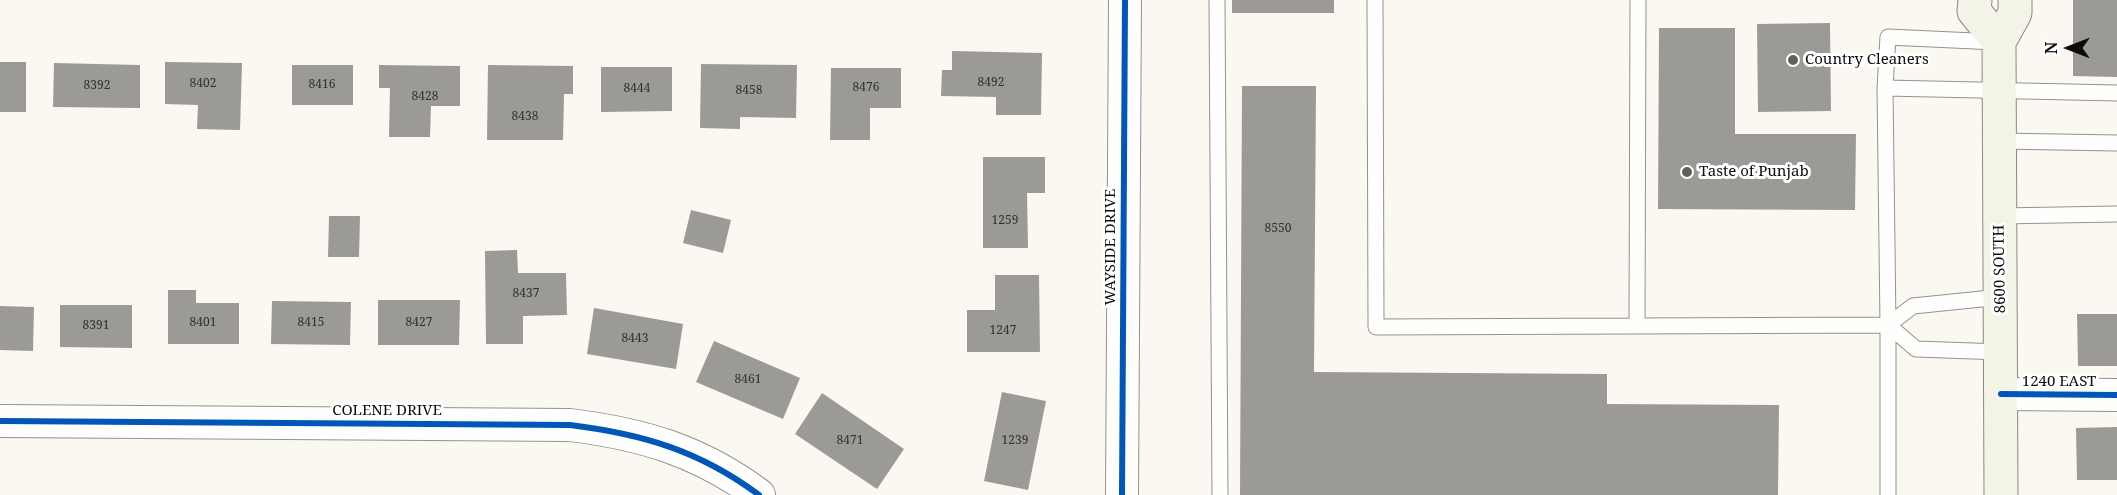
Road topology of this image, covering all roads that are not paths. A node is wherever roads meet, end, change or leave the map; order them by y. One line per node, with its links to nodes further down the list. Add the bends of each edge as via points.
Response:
1 (1125, 0): 23 (street, WAYSIDE DRIVE)
2 (1217, 0): 24 (lane)
3 (1375, 0): 17 (lane, via 1376,327)
4 (1638, 0): 17 (lane)
5 (1975, 0): 7 (main road, via 1974,11)
6 (2015, 0): 7 (main road, 8600 SOUTH, via 2015,13)
7 (1999, 42): 8 (lane, via 1888,37); 9 (main road, 8600 SOUTH)
8 (1885, 88): 9 (lane); 16 (lane)
9 (1999, 91): 10 (lane); 11 (main road, 8600 SOUTH)
10 (2117, 93)
11 (1999, 141): 12 (lane); 14 (main road, 8600 SOUTH)
12 (2117, 142)
13 (2117, 214): 14 (lane)
14 (2000, 216): 15 (main road, 8600 SOUTH)
15 (2001, 297): 16 (lane, via 1913,306); 18 (main road, 8600 SOUTH)
16 (1888, 325): 17 (lane); 18 (lane, via 1916,348); 25 (lane)
17 (1637, 326)
18 (2001, 352): 19 (main road, 8600 SOUTH)
19 (2001, 394): 20 (street, 1240 EAST); 26 (main road, 8600 SOUTH)
20 (2117, 394)
21 (0, 422): 22 (street, COLENE DRIVE, via 570,425 660,443 705,460)
22 (759, 495)
23 (1122, 495)
24 (1220, 495)
25 (1888, 495)
26 (2001, 495)

